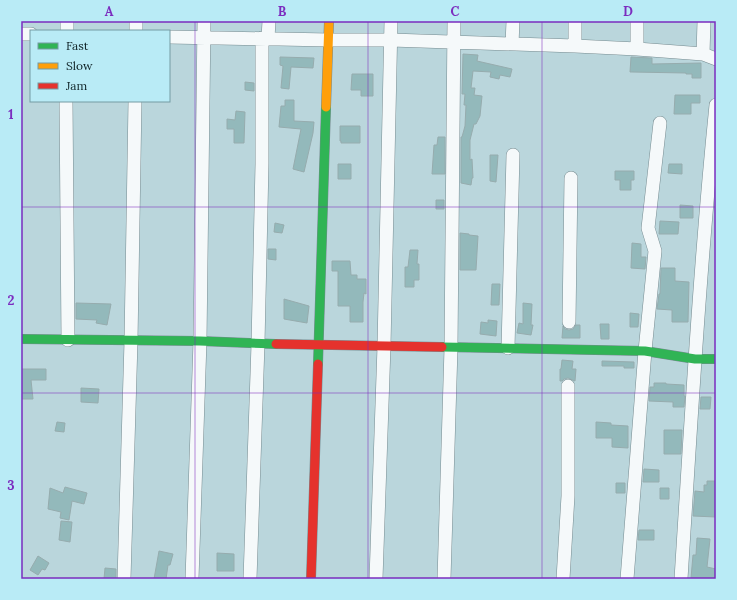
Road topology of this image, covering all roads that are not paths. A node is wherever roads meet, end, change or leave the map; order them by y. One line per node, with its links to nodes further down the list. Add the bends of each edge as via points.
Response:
1 (204, 21): 11 (street)
2 (268, 21): 12 (street)
3 (329, 21): 13 (street)
4 (391, 21): 14 (street)
5 (454, 21): 15 (street)
6 (513, 21): 16 (street)
7 (575, 21): 17 (street)
8 (637, 21): 18 (street)
9 (704, 21): 19 (street)
10 (170, 37): 11 (street)
11 (204, 38): 12 (street); 31 (street)
12 (265, 38): 13 (street); 32 (street)
13 (329, 40): 14 (street); 33 (street)
14 (391, 40): 15 (street); 34 (street)
15 (454, 41): 16 (street); 35 (street)
16 (512, 44): 17 (street)
17 (575, 46): 18 (street)
18 (637, 49): 19 (street)
19 (703, 54): 20 (street)
20 (716, 59)
21 (66, 102): 29 (street)
22 (135, 102): 30 (street)
23 (716, 105): 39 (street)
24 (660, 123): 37 (street, via 648,228 654,252)
25 (513, 155): 36 (street)
26 (570, 178): 27 (street)
27 (570, 322)
28 (21, 339): 29 (street)
29 (68, 340): 30 (street)
30 (131, 341): 31 (street); 41 (street)
31 (200, 341): 32 (street); 42 (street)
32 (258, 344): 33 (street); 43 (street)
33 (318, 345): 34 (street); 44 (street)
34 (384, 346): 35 (street); 45 (street)
35 (451, 348): 36 (street); 46 (street)
36 (508, 348): 37 (street)
37 (645, 351): 39 (street); 48 (street)
38 (716, 358): 39 (street)
39 (695, 359): 49 (street)
40 (568, 386): 47 (street, via 568,496)
41 (124, 579)
42 (192, 579)
43 (250, 579)
44 (311, 579)
45 (376, 579)
46 (444, 579)
47 (563, 579)
48 (627, 579)
49 (681, 579)

